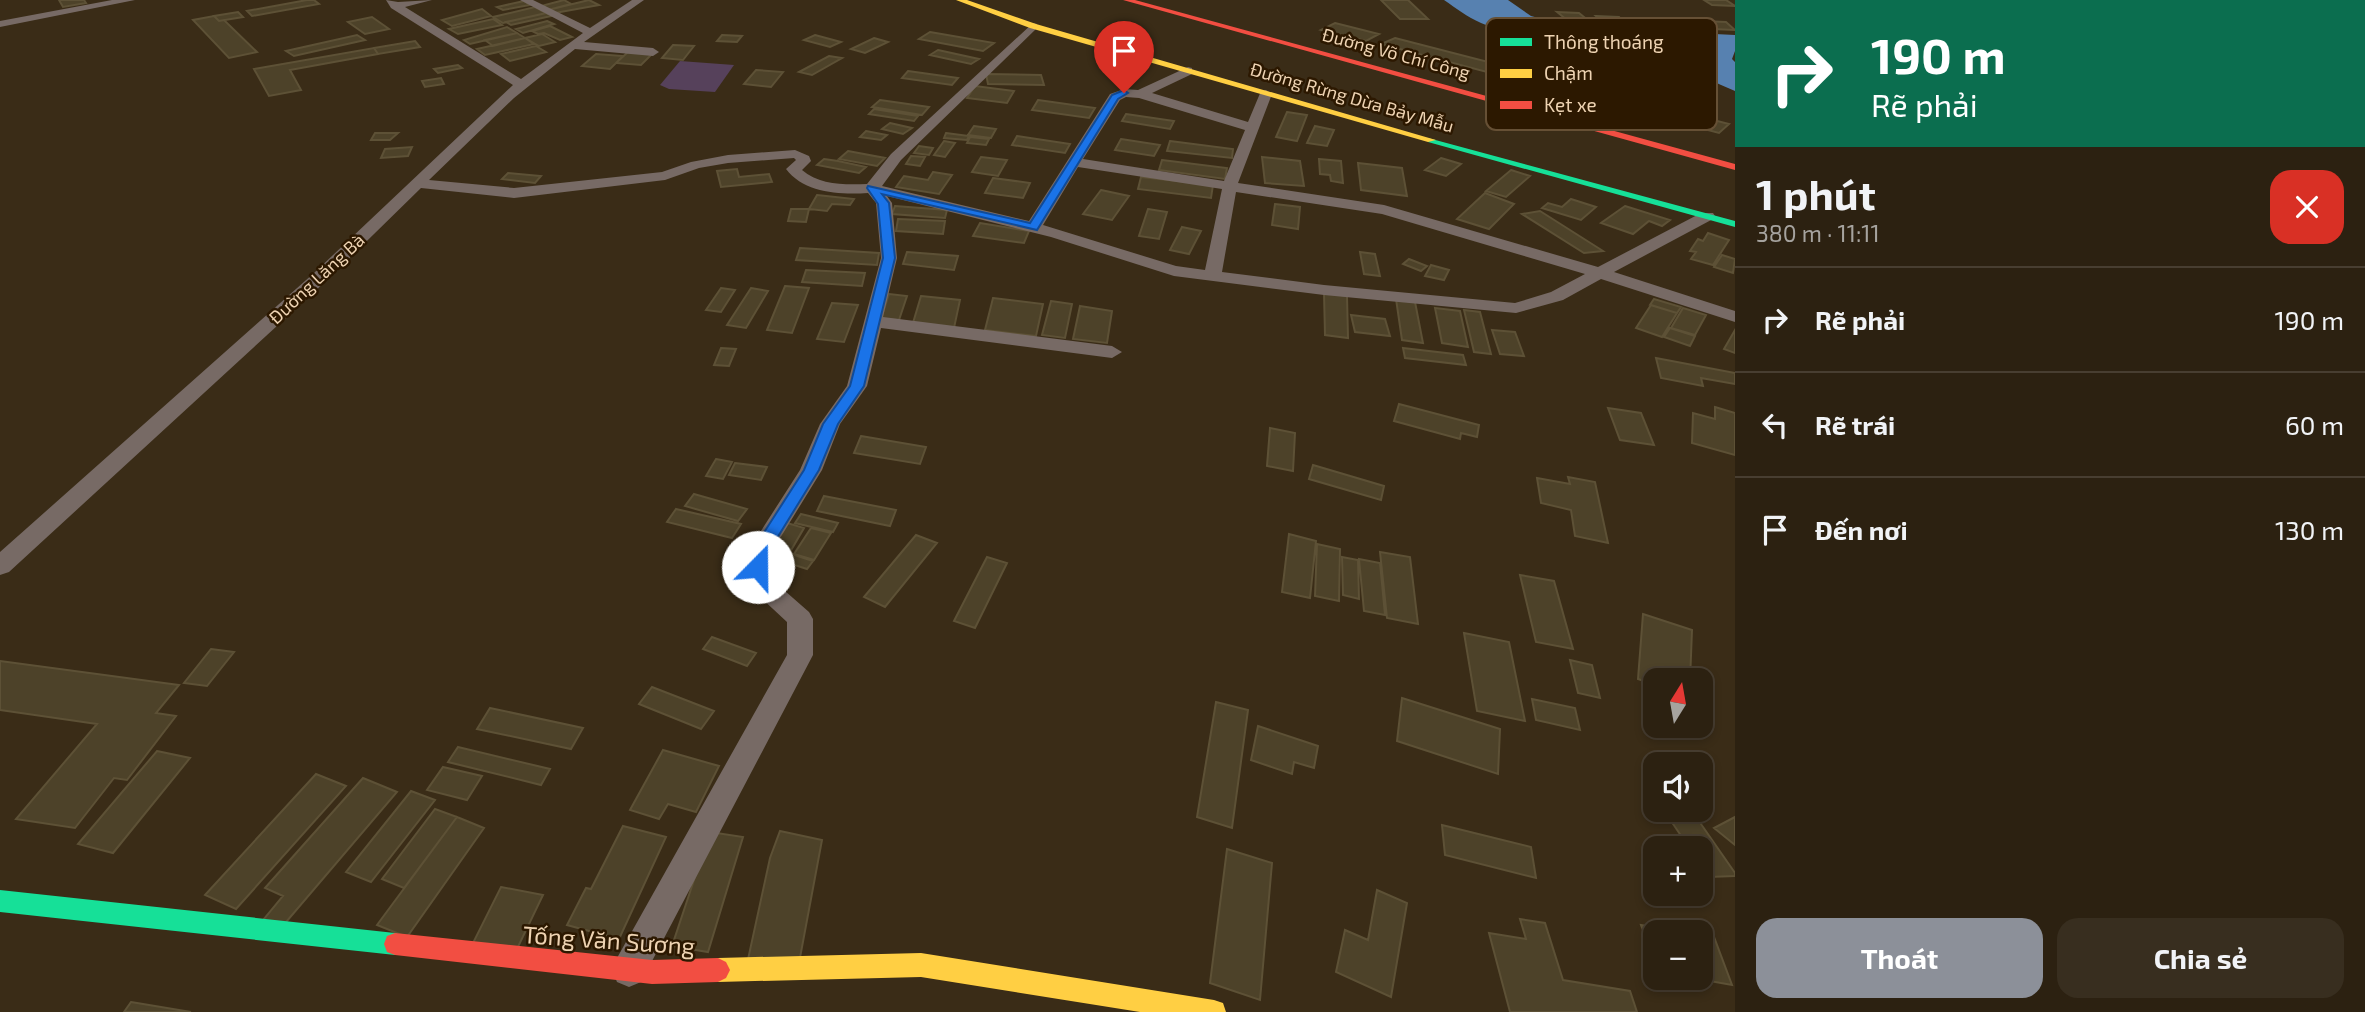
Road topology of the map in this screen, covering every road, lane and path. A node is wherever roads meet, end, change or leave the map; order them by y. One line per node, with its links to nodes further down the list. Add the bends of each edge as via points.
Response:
1 (130, 0): 9 (street)
2 (427, 0): 8 (street)
3 (526, 0): 11 (street)
4 (639, 0): 11 (street, Đường Lăng Bà)
5 (960, 0): 10 (street, Đường Rừng Dừa Bảy Mẫu)
6 (1127, 0): 12 (street, Đường Võ Chí Công)
7 (1158, 0): 12 (street, Đường Võ Chí Công)
8 (393, 3): 16 (street)
9 (0, 24)
10 (1033, 26): 15 (street, Đường Rừng Dừa Bảy Mẫu); 29 (street, via 896,157)
11 (590, 32): 13 (street, Đường Lăng Bà)
12 (1262, 33): 17 (street, Đường Võ Chí Công); 20 (street, Đường Võ Chí Công)
13 (572, 45): 14 (street); 16 (street, Đường Lăng Bà)
14 (653, 52)
15 (1188, 71): 18 (street); 19 (street, Đường Rừng Dừa Bảy Mẫu)
16 (521, 85): 27 (street, Đường Lăng Bà)
17 (1486, 91)
18 (1140, 94): 21 (street); 25 (street, via 1115,97)
19 (1266, 94): 21 (street); 30 (street, Đường Rừng Dừa Bảy Mẫu)
20 (1486, 96)
21 (1254, 128): 28 (street)
22 (1604, 130): 26 (street, Đường Võ Chí Công)
23 (1635, 130): 24 (street, Đường Võ Chí Công)
24 (1735, 156)
25 (1074, 162): 28 (street); 32 (street)
26 (1735, 167)
27 (416, 183): 29 (street, via 514,193 665,176 704,161 795,154 804,161 793,169 798,176 814,183); 38 (street, Đường Lăng Bà, via 320,277)
28 (1230, 185): 33 (street, via 1384,210); 34 (street)
29 (872, 188): 32 (street); 36 (street, via 884,203 889,258)
30 (1707, 216): 31 (street, Đường Rừng Dừa Bảy Mẫu); 33 (street)
31 (1735, 224)
32 (1033, 227): 34 (street, via 1174,271)
33 (1602, 274): 34 (street, via 1557,296 1516,308); 35 (street)
34 (1213, 275)
35 (1735, 317)
36 (873, 321): 37 (street); 40 (street, via 857,386 762,548 758,567 767,589 800,619 800,655)
37 (1112, 352)
38 (0, 566)
39 (0, 901): 40 (street, Tống Văn Sương)
40 (629, 970): 41 (street, Tống Văn Sương, via 921,965)
41 (1214, 1012)

